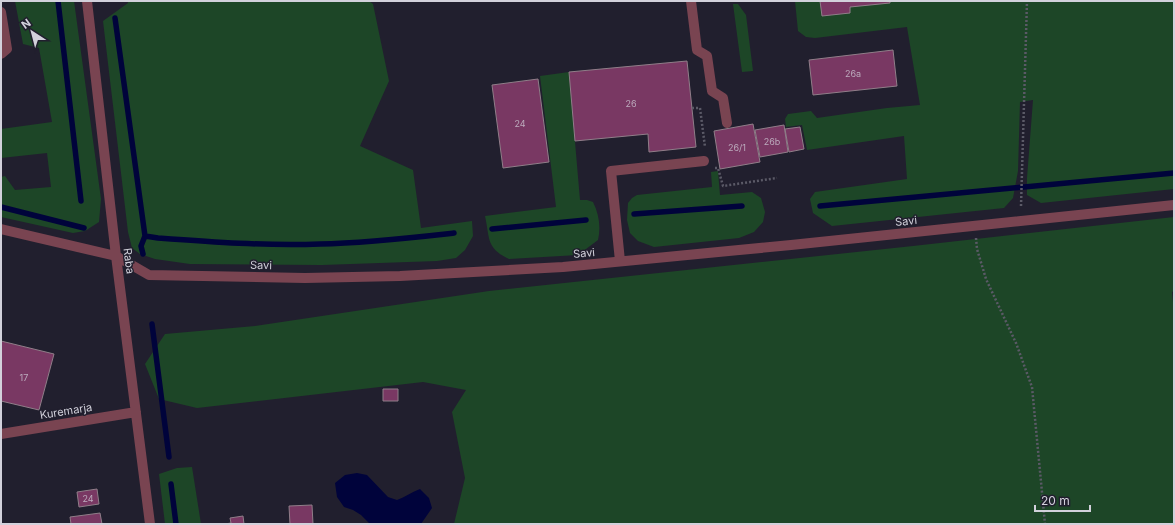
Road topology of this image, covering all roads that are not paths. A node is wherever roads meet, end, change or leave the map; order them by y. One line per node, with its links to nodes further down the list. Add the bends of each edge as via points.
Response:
1 (86, 1): 9 (street, Raba)
2 (691, 1): 5 (street, via 697,50 707,56 712,91 723,98)
3 (1, 12): 4 (street, via 7,49)
4 (1, 54)
5 (727, 123)
6 (704, 161): 10 (street, via 611,171)
7 (1174, 205): 10 (street, Savi)
8 (1, 228): 9 (street, Savi)
9 (116, 256): 10 (street, Savi, via 149,275 305,278 486,272); 11 (street, Raba)
10 (620, 261)
11 (136, 412): 12 (street, Kuremarja); 13 (street, Raba)
12 (1, 434)
13 (150, 524)

